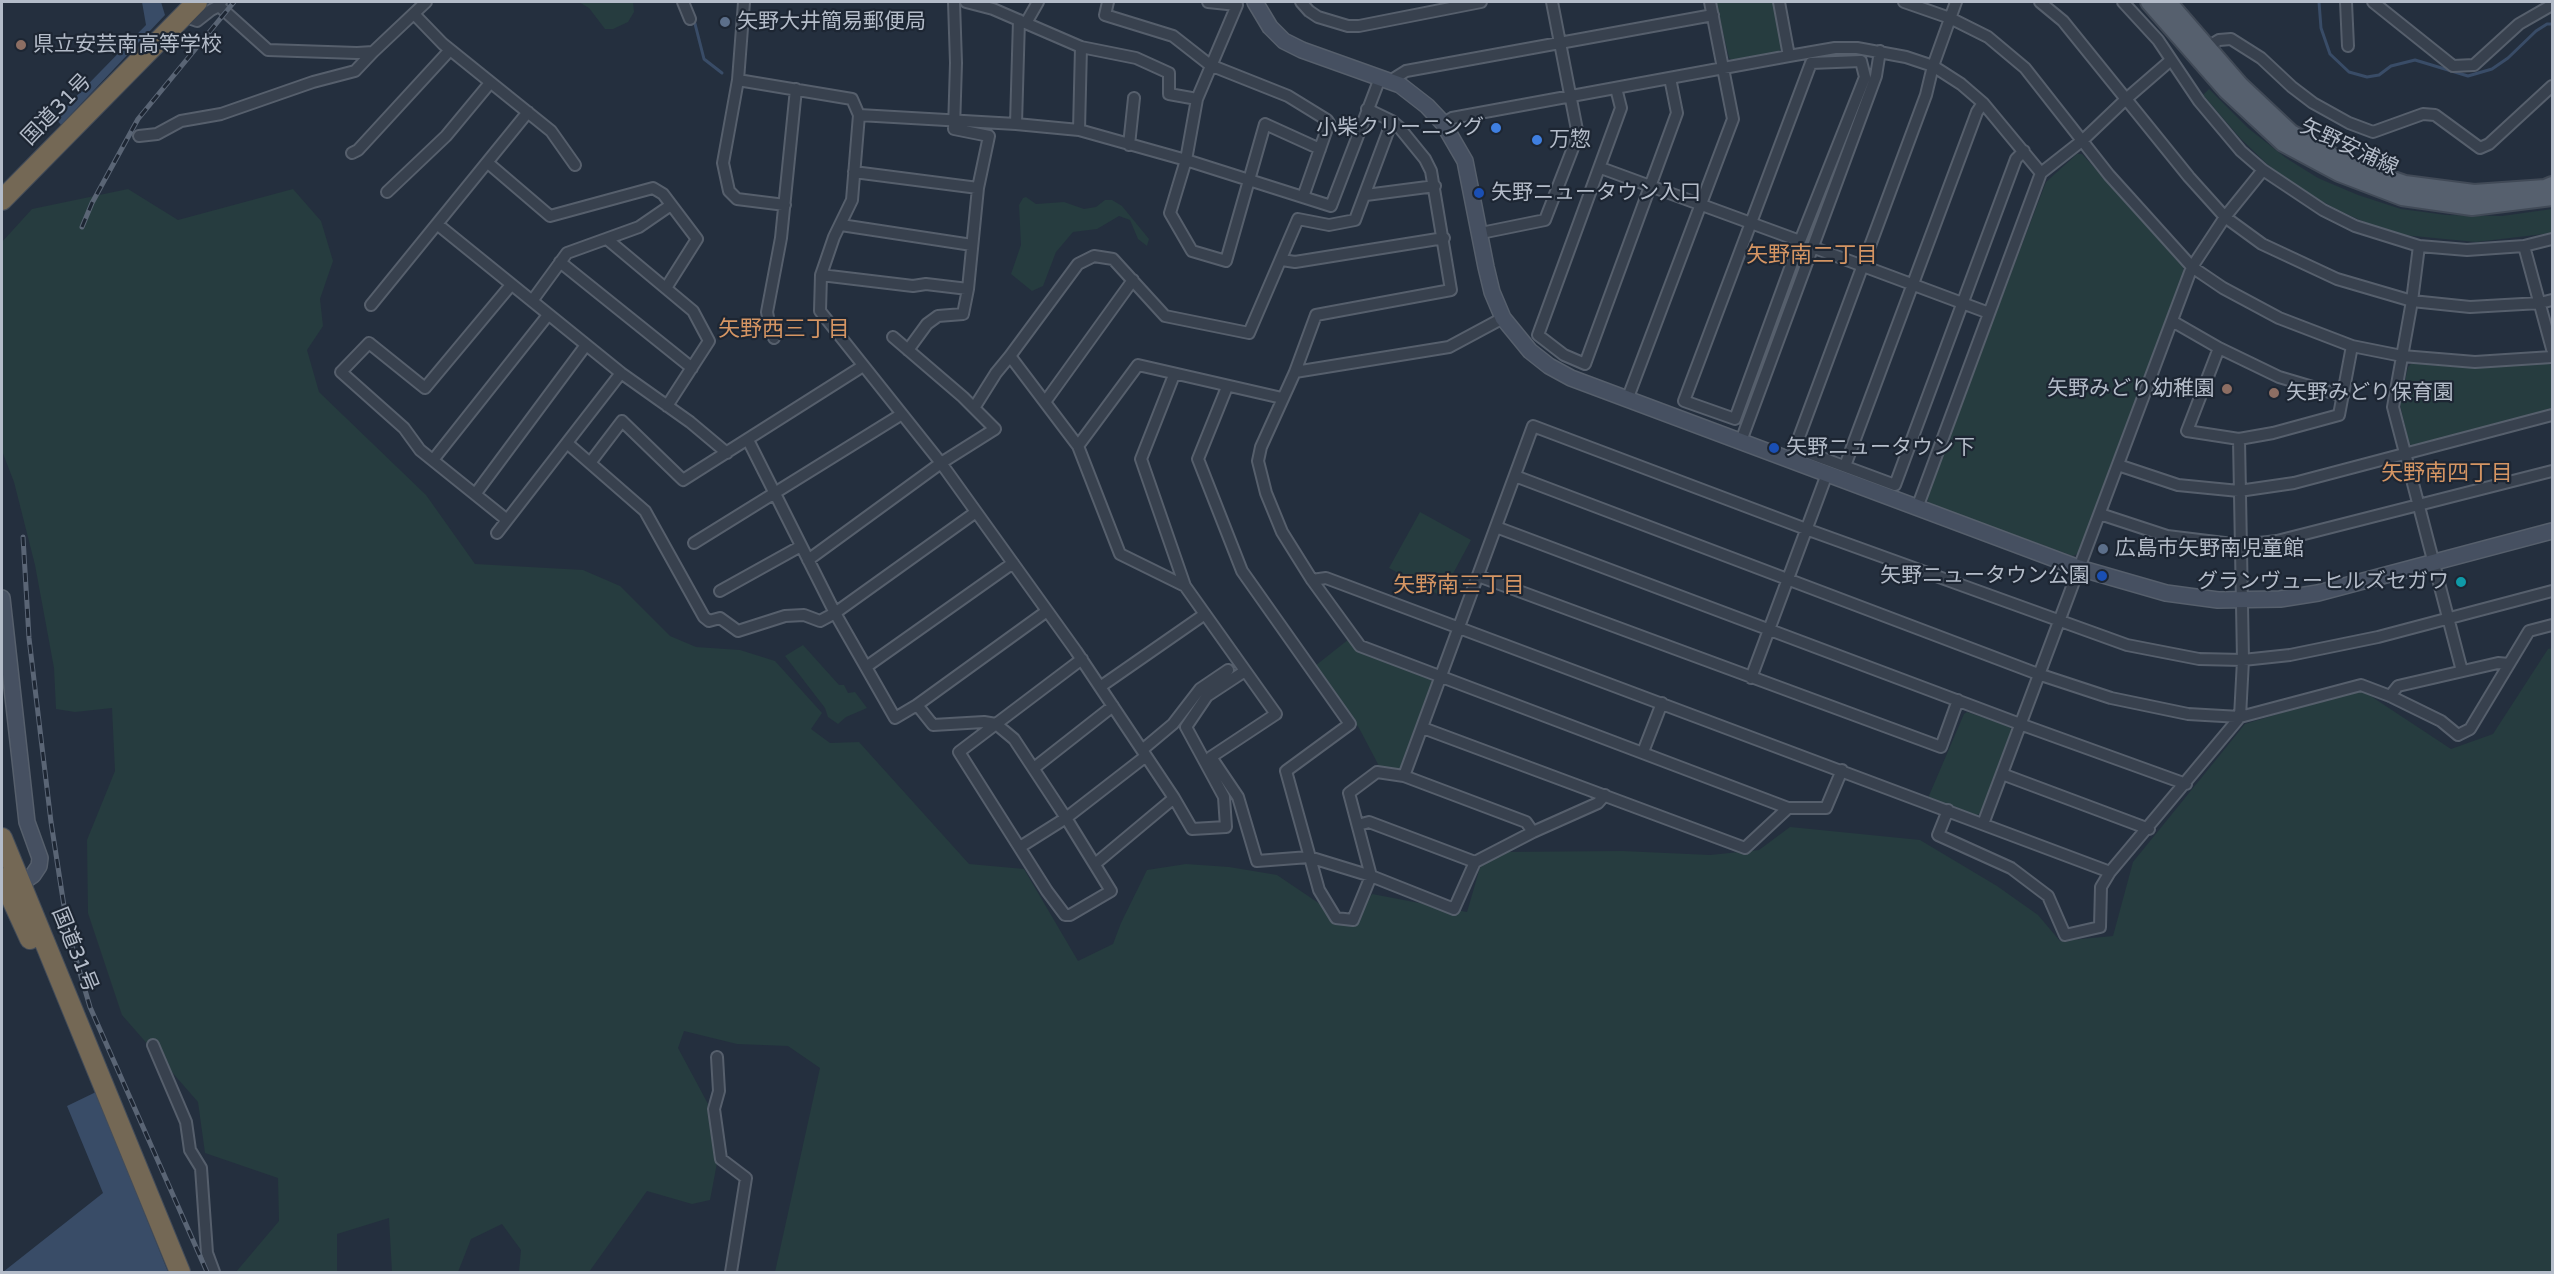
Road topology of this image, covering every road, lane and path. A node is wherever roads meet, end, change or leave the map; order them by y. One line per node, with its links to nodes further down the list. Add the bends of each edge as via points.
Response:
1 (197, 2): 29 (highway, 国道31号)
2 (426, 2): 27 (street)
3 (683, 2): 31 (street)
4 (744, 2): 47 (street)
5 (954, 2): 60 (street)
6 (966, 2): 32 (street)
7 (1038, 2): 32 (street)
8 (1108, 2): 42 (street, via 1105,15 1173,36)
9 (1208, 2): 24 (street)
10 (1255, 2): 46 (street, via 1284,41)
11 (1301, 2): 12 (street, via 1318,17 1348,26)
12 (1481, 2)
13 (1552, 2): 33 (street)
14 (1710, 2): 28 (street)
15 (1781, 2): 40 (street)
16 (1904, 2): 30 (street)
17 (1956, 2): 30 (street)
18 (2040, 2): 55 (street, via 2063,21)
19 (2123, 2): 41 (street)
20 (2150, 2): 86 (main road, 矢野安浦線, via 2227,91 2283,143 2339,173 2402,197 2472,207)
21 (2168, 2): 34 (main road, 矢野安浦線)
22 (2346, 2): 35 (street)
23 (2373, 2): 26 (street, via 2452,66 2474,65 2519,24)
24 (1237, 3): 42 (street)
25 (220, 4): 29 (street, via 197,21); 39 (street, via 268,50)
26 (2553, 5)
27 (414, 14): 37 (street); 39 (street)
28 (1713, 15): 33 (street); 44 (street)
29 (183, 16): 87 (highway, 国道31号)
30 (1950, 18): 43 (street); 66 (street, via 1988,38 2025,68)
31 (690, 19)
32 (1022, 21): 36 (street); 63 (street)
33 (1560, 44): 46 (street, via 1406,71); 52 (street)
34 (2209, 46): 49 (street, via 2231,39 2261,58 2313,103 2349,123 2373,132 2423,114 2435,116 2480,148); 79 (main road, 矢野安浦線, via 2240,85 2291,133 2347,164 2405,184 2474,193)
35 (2348, 46)
36 (1081, 47): 54 (street, via 1136,58 1169,73 1169,94); 64 (street)
37 (450, 50): 48 (street); 70 (street)
38 (1880, 51): 40 (street, via 1835,48); 43 (street); 103 (street, via 1876,76)
39 (372, 52): 65 (street, via 355,71 221,114 182,121 157,134)
40 (1789, 56): 44 (street)
41 (2171, 60): 55 (street); 75 (street, via 2199,101 2241,151)
42 (1210, 65): 54 (street); 68 (street, via 1288,96 1327,120)
43 (1933, 66): 56 (street); 106 (street, via 1926,95)
44 (1723, 68): 45 (street); 88 (street, via 1733,119)
45 (1670, 78): 50 (street); 81 (street, via 1677,112)
46 (1385, 79): 57 (street); 62 (street, via 1427,106)
47 (738, 80): 51 (street); 90 (street, via 723,163 729,191 737,199)
48 (490, 83): 58 (street); 83 (street, via 446,136)
49 (2553, 86)
50 (1616, 88): 52 (street); 74 (street, via 1621,108)
51 (796, 89): 59 (street, via 852,99); 90 (street)
52 (1570, 96): 62 (street, via 1452,118); 95 (street, via 1578,135 1545,220)
53 (1134, 98): 67 (street)
54 (1197, 99): 71 (street)
55 (2126, 99): 66 (street); 91 (street)
56 (1983, 103): 69 (street); 111 (street)
57 (1367, 109): 61 (street); 85 (street, via 1331,206)
58 (528, 112): 72 (street); 73 (street, via 551,131)
59 (859, 115): 60 (street); 76 (street)
60 (953, 121): 63 (street); 82 (street, via 954,129 989,136)
61 (1392, 121): 80 (street, via 1425,159); 84 (street)
62 (1443, 123): 95 (street, via 1465,161)
63 (1016, 124): 64 (street)
64 (1079, 130): 67 (street)
65 (139, 136)
66 (2083, 140): 77 (street); 107 (street, via 2109,175)
67 (1129, 145): 71 (street)
68 (1320, 149): 78 (street, via 1265,124); 85 (street)
69 (2024, 151): 77 (street); 117 (street, via 2016,159)
70 (352, 153)
71 (1186, 160): 78 (street); 78 (street, via 1170,213 1192,251 1226,261)
72 (488, 163): 89 (street, via 550,216 653,188); 92 (street)
73 (575, 165)
74 (1601, 168): 81 (street); 81 (street, via 1538,335 1564,355 1585,364)
75 (2263, 170): 91 (street); 101 (street, via 2355,226)
76 (854, 172): 82 (street); 94 (street, via 852,200)
77 (2041, 173): 120 (street)
78 (1247, 181): 85 (street)
79 (2553, 185)
80 (1435, 186): 84 (street); 96 (street)
81 (1649, 186): 88 (street)
82 (978, 188): 100 (street)
83 (387, 192)
84 (1366, 195): 104 (street, via 1356,220 1329,225 1298,219)
85 (1304, 197)
86 (2553, 197)
87 (2, 200)
88 (1700, 204): 93 (street); 142 (street)
89 (671, 205): 98 (street, via 639,227); 112 (street, via 697,239)
90 (785, 205): 125 (street, via 767,312)
91 (2226, 217): 107 (street); 116 (street, via 2262,244 2300,263 2337,279)
92 (437, 224): 110 (street); 119 (street)
93 (1750, 224): 99 (street); 99 (street, via 1810,63 1861,61 1864,77); 99 (street, via 1684,401 1735,419)
94 (841, 225): 100 (street); 108 (street)
95 (1481, 233): 122 (street, via 1492,292)
96 (1444, 238): 104 (street); 136 (street, via 1451,290 1316,315)
97 (2553, 239): 102 (street)
98 (608, 240): 105 (street, via 567,253); 112 (street)
99 (1800, 241)
100 (972, 245): 113 (street)
101 (2419, 246): 102 (street, via 2467,250); 116 (street)
102 (2524, 246): 118 (street)
103 (1812, 247): 106 (street); 150 (street)
104 (1282, 261): 109 (street, via 1250,333 1165,316)
105 (560, 262): 115 (street); 135 (street)
106 (1862, 266): 111 (street); 159 (street, via 1795,448)
107 (2192, 267): 123 (street); 127 (street, via 2279,318)
108 (821, 275): 113 (street); 134 (street, via 820,311)
109 (1133, 280): 131 (street, via 1113,259 1094,256 1078,264); 143 (street)
110 (511, 285): 115 (street); 155 (street, via 425,388 369,342 341,372 404,428)
111 (1912, 285): 117 (street); 159 (street)
112 (666, 288): 135 (street, via 693,311 709,341)
113 (968, 288): 130 (street, via 963,314 938,316)
114 (2553, 300): 118 (street)
115 (532, 301): 121 (street)
116 (2412, 301): 118 (street, via 2470,307); 132 (street)
117 (1963, 303): 120 (street); 159 (street, via 1895,485)
118 (2540, 303): 129 (street)
119 (370, 305)
120 (1989, 313): 167 (street)
121 (548, 315): 126 (street); 155 (street)
122 (1503, 318): 136 (street, via 1449,347); 142 (street, via 1530,351 1549,366)
123 (2172, 321): 128 (street); 158 (street)
124 (893, 337): 130 (street)
125 (774, 338)
126 (586, 345): 137 (street); 164 (street)
127 (2352, 346): 132 (street); 140 (street)
128 (2219, 348): 140 (street, via 2279,377); 148 (street, via 2187,431)
129 (2553, 349)
130 (908, 350): 145 (street)
131 (1010, 356): 143 (street); 145 (street)
132 (2402, 356): 133 (street, via 2475,362); 154 (street, via 2393,407)
133 (2553, 357)
134 (863, 366): 146 (street); 149 (street)
135 (692, 368): 144 (street)
136 (1295, 372): 141 (street)
137 (621, 373): 144 (street); 151 (street)
138 (1174, 375): 139 (street); 152 (street, via 1138,365); 185 (street, via 1141,459)
139 (1227, 387): 141 (street); 236 (street, via 1198,459 1242,571 1350,724 1286,771)
140 (2343, 396): 148 (street, via 2339,415)
141 (1282, 398): 184 (street, via 1258,461 1282,532)
142 (1627, 400): 150 (street)
143 (1045, 402): 152 (street)
144 (667, 406): 153 (street)
145 (974, 408): 157 (street, via 995,429)
146 (902, 414): 157 (street); 165 (street)
147 (2553, 415): 154 (street)
148 (2239, 439): 163 (street)
149 (747, 440): 153 (street); 165 (street)
150 (1741, 441): 161 (street)
151 (567, 443): 156 (street); 170 (street)
152 (1078, 446): 185 (street, via 1120,554)
153 (727, 453): 156 (street, via 683,480 622,421)
154 (2406, 454): 163 (street, via 2294,483); 166 (street)
155 (433, 460): 164 (street)
156 (590, 463): 191 (street, via 645,511 709,621 720,618 738,631 785,616 804,615 820,621)
157 (941, 464): 168 (street); 178 (street)
158 (2118, 465): 163 (street, via 2178,485); 169 (street)
159 (1845, 466)
160 (2553, 471): 166 (street)
161 (1827, 474): 167 (street); 172 (street)
162 (1515, 476): 171 (street); 172 (street, via 1533,426); 183 (street)
163 (2239, 491): 176 (street)
164 (476, 493): 170 (street)
165 (774, 494): 175 (street); 177 (street)
166 (2419, 506): 176 (street, via 2277,541); 180 (street)
167 (1917, 507): 181 (street)
168 (976, 512): 179 (street); 191 (street)
169 (2100, 514): 176 (street, via 2167,536); 181 (street)
170 (507, 519): 174 (street)
171 (1496, 527): 182 (street); 197 (street)
172 (1806, 529): 183 (street); 194 (street)
173 (2553, 531): 180 (street)
174 (497, 533)
175 (694, 543)
176 (2241, 545): 189 (street)
177 (801, 546): 178 (street); 186 (street)
178 (808, 560): 191 (street)
179 (1013, 563): 190 (street); 201 (street)
180 (2434, 563): 189 (street, via 2318,592 2280,599); 193 (street)
181 (2079, 568): 189 (street, via 2166,593); 194 (street)
182 (1478, 576): 196 (street); 207 (street)
183 (1787, 579): 197 (street); 205 (street)
184 (1312, 580): 196 (street, via 1326,578); 206 (street, via 1360,646)
185 (1185, 586): 192 (street)
186 (720, 591)
187 (2553, 591): 193 (street)
188 (2, 598): 241 (street, via 27,822 40,858 33,875)
189 (2241, 600): 199 (street)
190 (1047, 611): 198 (street); 212 (street)
191 (835, 613): 201 (street)
192 (1205, 614): 203 (street); 208 (street)
193 (2449, 617): 199 (street, via 2290,656); 204 (street)
194 (2058, 621): 199 (street, via 2127,645 2199,659); 205 (street)
195 (2553, 625): 200 (street, via 2529,631)
196 (1459, 627): 206 (street); 211 (street)
197 (1768, 630): 207 (street); 210 (street)
198 (1082, 659): 208 (street); 215 (street)
199 (2243, 660): 214 (street)
200 (2509, 664): 204 (street); 209 (street, via 2470,729 2458,735)
201 (866, 667): 212 (street, via 895,718)
202 (1228, 670): 219 (street, via 1200,689)
203 (1245, 671): 226 (street, via 1207,696 1186,727 1224,797 1226,827 1192,829); 236 (street, via 1275,714 1211,757 1238,797 1257,861)
204 (2462, 671): 209 (street, via 2398,686)
205 (2038, 674): 214 (street, via 2150,707); 216 (street)
206 (1440, 677): 217 (street); 218 (street)
207 (1751, 678): 210 (street, via 1941,747)
208 (1100, 687): 213 (street)
209 (2390, 696): 214 (street, via 2361,685)
210 (1958, 700): 216 (street)
211 (1662, 703): 218 (street); 221 (street)
212 (917, 705): 215 (street, via 933,725)
213 (1113, 706): 219 (street); 220 (street)
214 (2240, 717): 224 (street)
215 (996, 724): 220 (street, via 1014,739); 235 (street, via 959,752)
216 (2020, 724): 222 (street); 224 (street)
217 (1423, 728): 223 (street); 225 (street)
218 (1643, 752): 227 (street)
219 (1144, 753): 226 (street); 229 (street)
220 (1034, 768): 229 (street)
221 (1842, 770): 227 (street, via 1826,808); 228 (street)
222 (2002, 774): 230 (street); 232 (street)
223 (1404, 776): 231 (street, via 1377,772 1349,793); 233 (street, via 1526,822)
224 (2186, 784): 232 (street)
225 (1605, 795): 227 (street, via 1745,848); 233 (street, via 1598,803)
226 (1174, 798): 238 (street)
227 (1788, 808)
228 (1947, 810): 230 (street); 239 (street, via 1938,835 2011,868 2048,896 2065,935 2100,927 2101,887)
229 (1066, 818): 235 (street); 238 (street)
230 (1983, 824): 239 (street)
231 (1358, 825): 237 (street, via 1370,822); 240 (street)
232 (2149, 829): 239 (street)
233 (1533, 832): 237 (street)
234 (2, 838): 241 (highway, 国道31号)
235 (1020, 847): 238 (street, via 1065,915 1111,891)
236 (1309, 857): 240 (street); 240 (street, via 1319,890 1336,918 1353,920)
237 (1475, 862): 240 (street, via 1454,909)
238 (1095, 864)
239 (2110, 872)
240 (1371, 876)
241 (10, 885): 244 (highway, 国道31号, via 100,1081)
242 (153, 1045): 245 (street, via 186,1122 190,1150 201,1168 207,1253)
243 (717, 1057): 246 (street, via 719,1091 714,1109 721,1158 746,1178)
244 (180, 1272)
245 (214, 1272)
246 (731, 1272)

